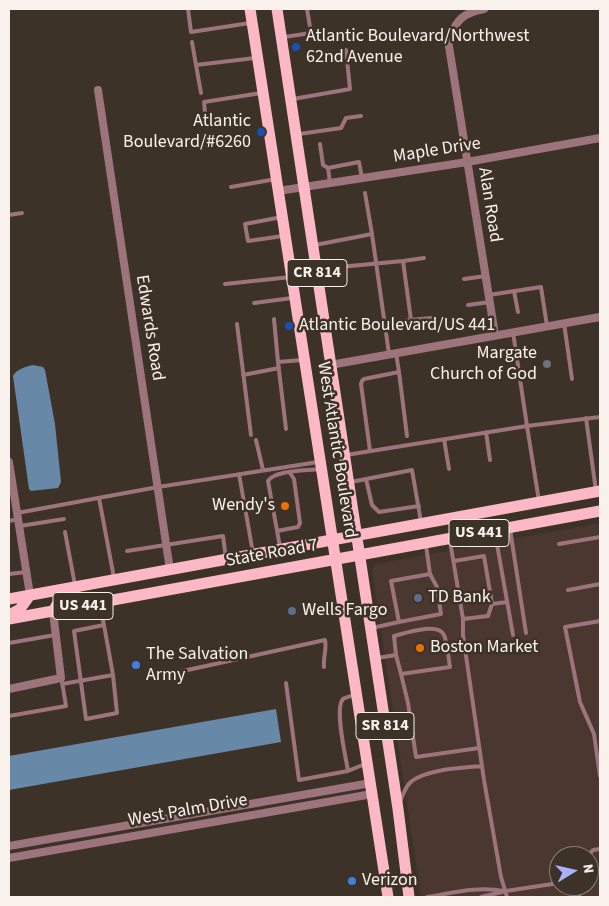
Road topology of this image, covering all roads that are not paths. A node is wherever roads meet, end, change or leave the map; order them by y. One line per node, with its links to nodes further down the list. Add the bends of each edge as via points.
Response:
1 (188, 9): 6 (lane, via 191,32)
2 (250, 9): 6 (main road, West Atlantic Boulevard / CR 814)
3 (277, 9): 7 (main road, West Atlantic Boulevard / CR 814)
4 (307, 9): 7 (lane, via 311,33)
5 (484, 9): 21 (street, Alan Road, via 474,10 456,21 448,40)
6 (252, 22): 10 (main road, West Atlantic Boulevard / CR 814)
7 (282, 37): 15 (main road, West Atlantic Boulevard / CR 814)
8 (192, 42): 11 (lane)
9 (346, 50): 15 (lane, via 350,89)
10 (258, 58): 11 (lane); 13 (main road, West Atlantic Boulevard / CR 814)
11 (196, 65): 14 (lane)
12 (98, 90): 90 (street, Edwards Road)
13 (263, 92): 17 (lane, via 204,102); 24 (main road, West Atlantic Boulevard / CR 814)
14 (201, 93)
15 (291, 99): 18 (main road, West Atlantic Boulevard / CR 814)
16 (361, 116): 18 (lane, via 346,118 341,128)
17 (206, 122)
18 (296, 135): 27 (main road, West Atlantic Boulevard / CR 814)
19 (600, 138): 21 (street, Maple Drive)
20 (320, 144): 22 (lane, via 323,165)
21 (467, 162): 23 (street, Maple Drive); 40 (street, Alan Road)
22 (328, 168): 23 (lane, via 359,162); 25 (lane)
23 (362, 178): 25 (street, Maple Drive)
24 (276, 179): 26 (lane); 28 (main road, West Atlantic Boulevard / CR 814)
25 (330, 183): 27 (street, Maple Drive)
26 (231, 187)
27 (304, 188): 28 (street, Maple Drive); 35 (main road, West Atlantic Boulevard / CR 814)
28 (278, 191): 32 (main road, West Atlantic Boulevard / CR 814)
29 (365, 193): 33 (lane)
30 (22, 213): 31 (lane)
31 (9, 215)
32 (282, 217): 34 (main road, West Atlantic Boulevard / CR 814); 34 (lane, via 245,224 248,241)
33 (372, 234): 35 (lane); 38 (lane)
34 (285, 236): 41 (main road, West Atlantic Boulevard / CR 814)
35 (313, 245): 39 (main road, West Atlantic Boulevard / CR 814)
36 (424, 258): 37 (lane)
37 (402, 261): 38 (lane); 53 (lane)
38 (375, 262): 39 (lane); 56 (lane)
39 (316, 269): 63 (main road, West Atlantic Boulevard / CR 814)
40 (486, 276): 42 (lane); 46 (street, Alan Road)
41 (291, 277): 43 (lane); 45 (main road, West Atlantic Boulevard / CR 814)
42 (464, 279)
43 (225, 284)
44 (514, 291): 46 (lane); 49 (lane); 57 (lane, via 540,287)
45 (294, 298): 47 (lane); 61 (main road, West Atlantic Boulevard / CR 814)
46 (489, 298): 48 (lane); 59 (street, Alan Road)
47 (254, 303)
48 (468, 305)
49 (518, 312)
50 (600, 317): 54 (street)
51 (431, 318): 53 (lane)
52 (274, 319): 62 (lane)
53 (411, 320): 56 (lane)
54 (564, 323): 57 (street); 67 (lane)
55 (236, 324): 66 (lane)
56 (384, 324): 60 (lane)
57 (547, 326): 58 (street)
58 (513, 332): 59 (street); 70 (lane)
59 (495, 335): 60 (street)
60 (392, 354): 63 (street); 65 (lane)
61 (304, 360): 62 (lane); 81 (main road, West Atlantic Boulevard / CR 814)
62 (278, 362): 64 (lane)
63 (330, 365): 78 (main road, West Atlantic Boulevard / CR 814)
64 (279, 368): 66 (lane); 71 (lane)
65 (399, 372): 74 (lane); 77 (lane, via 362,381)
66 (243, 375): 73 (lane)
67 (572, 379)
68 (600, 417): 69 (lane)
69 (586, 418): 70 (lane); 85 (lane)
70 (527, 426): 72 (lane); 93 (lane)
71 (286, 429)
72 (486, 432): 75 (lane); 79 (lane)
73 (251, 435)
74 (407, 436)
75 (444, 439): 77 (lane); 82 (lane)
76 (256, 440): 83 (lane)
77 (370, 451): 78 (lane)
78 (344, 455): 89 (main road, West Atlantic Boulevard / CR 814)
79 (490, 460)
80 (9, 462): 96 (street)
81 (321, 465): 83 (lane); 86 (lane); 107 (main road, West Atlantic Boulevard / CR 814)
82 (449, 469)
83 (263, 470): 87 (lane)
84 (600, 470): 85 (lane)
85 (594, 471): 91 (lane)
86 (290, 473): 102 (lane, via 277,473 268,481); 102 (lane, via 294,479 300,523 298,527)
87 (239, 474): 90 (lane); 113 (lane)
88 (366, 479): 89 (lane); 94 (lane, via 372,505 379,512); 94 (lane, via 412,470)
89 (348, 482): 104 (main road, West Atlantic Boulevard / CR 814)
90 (158, 487): 92 (lane); 110 (street, Edwards Road)
91 (598, 492): 93 (main road, State Road 7 / US 441)
92 (99, 498): 96 (lane); 122 (lane)
93 (539, 503): 99 (main road, State Road 7 / US 441)
94 (419, 506): 99 (lane)
95 (600, 511): 100 (main road, State Road 7 / US 441)
96 (18, 519): 97 (lane); 98 (lane); 119 (street)
97 (64, 519)
98 (9, 521)
99 (422, 524): 104 (main road, State Road 7 / US 441)
100 (510, 528): 101 (main road, State Road 7 / US 441); 140 (lane)
101 (494, 530): 106 (main road, State Road 7 / US 441); 129 (lane)
102 (277, 531): 111 (lane)
103 (65, 532): 125 (lane)
104 (356, 536): 107 (main road, State Road 7 / US 441); 114 (main road, West Atlantic Boulevard / SR 814)
105 (600, 537): 109 (lane)
106 (450, 539): 108 (main road, State Road 7 / US 441); 117 (lane)
107 (332, 540): 111 (main road, State Road 7 / US 441); 116 (main road, West Atlantic Boulevard / SR 814)
108 (426, 543): 114 (main road, State Road 7 / US 441); 121 (lane)
109 (559, 544)
110 (166, 545): 112 (lane); 115 (lane, via 223,536); 118 (street, Edwards Road)
111 (280, 550): 113 (main road, State Road 7 / US 441)
112 (127, 551)
113 (253, 555): 115 (main road, State Road 7 / US 441)
114 (358, 555): 116 (main road, State Road 7 / US 441); 139 (main road, West Atlantic Boulevard / SR 814)
115 (226, 560): 118 (main road, State Road 7 / US 441)
116 (336, 560): 130 (main road, State Road 7 / US 441); 154 (main road, West Atlantic Boulevard / SR 814)
117 (454, 560): 131 (lane, via 484,556); 135 (lane)
118 (170, 570): 122 (main road, State Road 7 / US 441)
119 (26, 572): 120 (lane); 127 (street)
120 (9, 574)
121 (430, 574): 137 (lane, via 391,581); 137 (lane, via 437,587 442,614)
122 (114, 580): 123 (main road, State Road 7 / US 441)
123 (90, 584): 125 (main road, State Road 7 / US 441); 132 (main road, via 63,597)
124 (600, 584): 126 (lane)
125 (75, 587): 127 (main road, State Road 7 / US 441)
126 (568, 590)
127 (30, 595): 128 (main road, State Road 7 / US 441); 133 (main road, via 20,609)
128 (9, 599)
129 (507, 602): 131 (lane); 142 (lane)
130 (99, 603): 132 (main road, State Road 7 / US 441); 138 (lane)
131 (492, 604): 135 (lane, via 488,616)
132 (52, 612): 134 (main road, State Road 7 / US 441); 141 (street)
133 (9, 615)
134 (9, 619)
135 (464, 619): 156 (lane, via 463,635)
136 (600, 621): 160 (lane, via 565,627 580,702 594,734)
137 (399, 622): 139 (lane)
138 (104, 625): 149 (lane); 151 (lane, via 74,631)
139 (370, 628): 145 (main road, West Atlantic Boulevard / SR 814)
140 (526, 633)
141 (55, 635): 143 (lane); 150 (street)
142 (514, 635)
143 (9, 643)
144 (396, 655): 145 (lane); 148 (lane); 148 (lane, via 394,636 433,628 444,635 450,667)
145 (374, 658): 164 (main road, West Atlantic Boulevard / SR 814)
146 (324, 667): 147 (lane, via 325,640)
147 (183, 671)
148 (401, 674): 156 (lane, via 416,757)
149 (112, 675): 151 (lane); 151 (lane, via 117,713 86,719)
150 (61, 681): 151 (lane); 153 (street); 155 (lane, via 66,706)
151 (81, 682)
152 (286, 683): 159 (lane, via 300,780)
153 (9, 689)
154 (356, 694): 157 (main road, West Atlantic Boulevard / SR 814); 159 (lane, via 343,699 340,705)
155 (9, 716)
156 (479, 748): 158 (lane)
157 (367, 762): 159 (lane); 161 (main road, West Atlantic Boulevard / SR 814)
158 (482, 766): 164 (lane, via 423,775 405,790); 170 (lane)
159 (348, 771)
160 (600, 776)
161 (371, 788): 162 (street, West Palm Drive); 163 (street, West Palm Drive); 171 (main road, West Atlantic Boulevard / SR 814)
162 (322, 791): 163 (street); 165 (street, West Palm Drive)
163 (324, 802): 166 (street, West Palm Drive)
164 (398, 809): 172 (main road, West Atlantic Boulevard / SR 814)
165 (171, 818): 166 (street); 167 (street, West Palm Drive)
166 (173, 829): 168 (street, West Palm Drive)
167 (9, 846)
168 (9, 858)
169 (549, 885): 170 (lane)
170 (506, 891): 173 (lane, via 472,889); 174 (lane); 175 (lane)
171 (388, 897)
172 (410, 897)
173 (427, 897)
174 (481, 897)
175 (507, 897)

